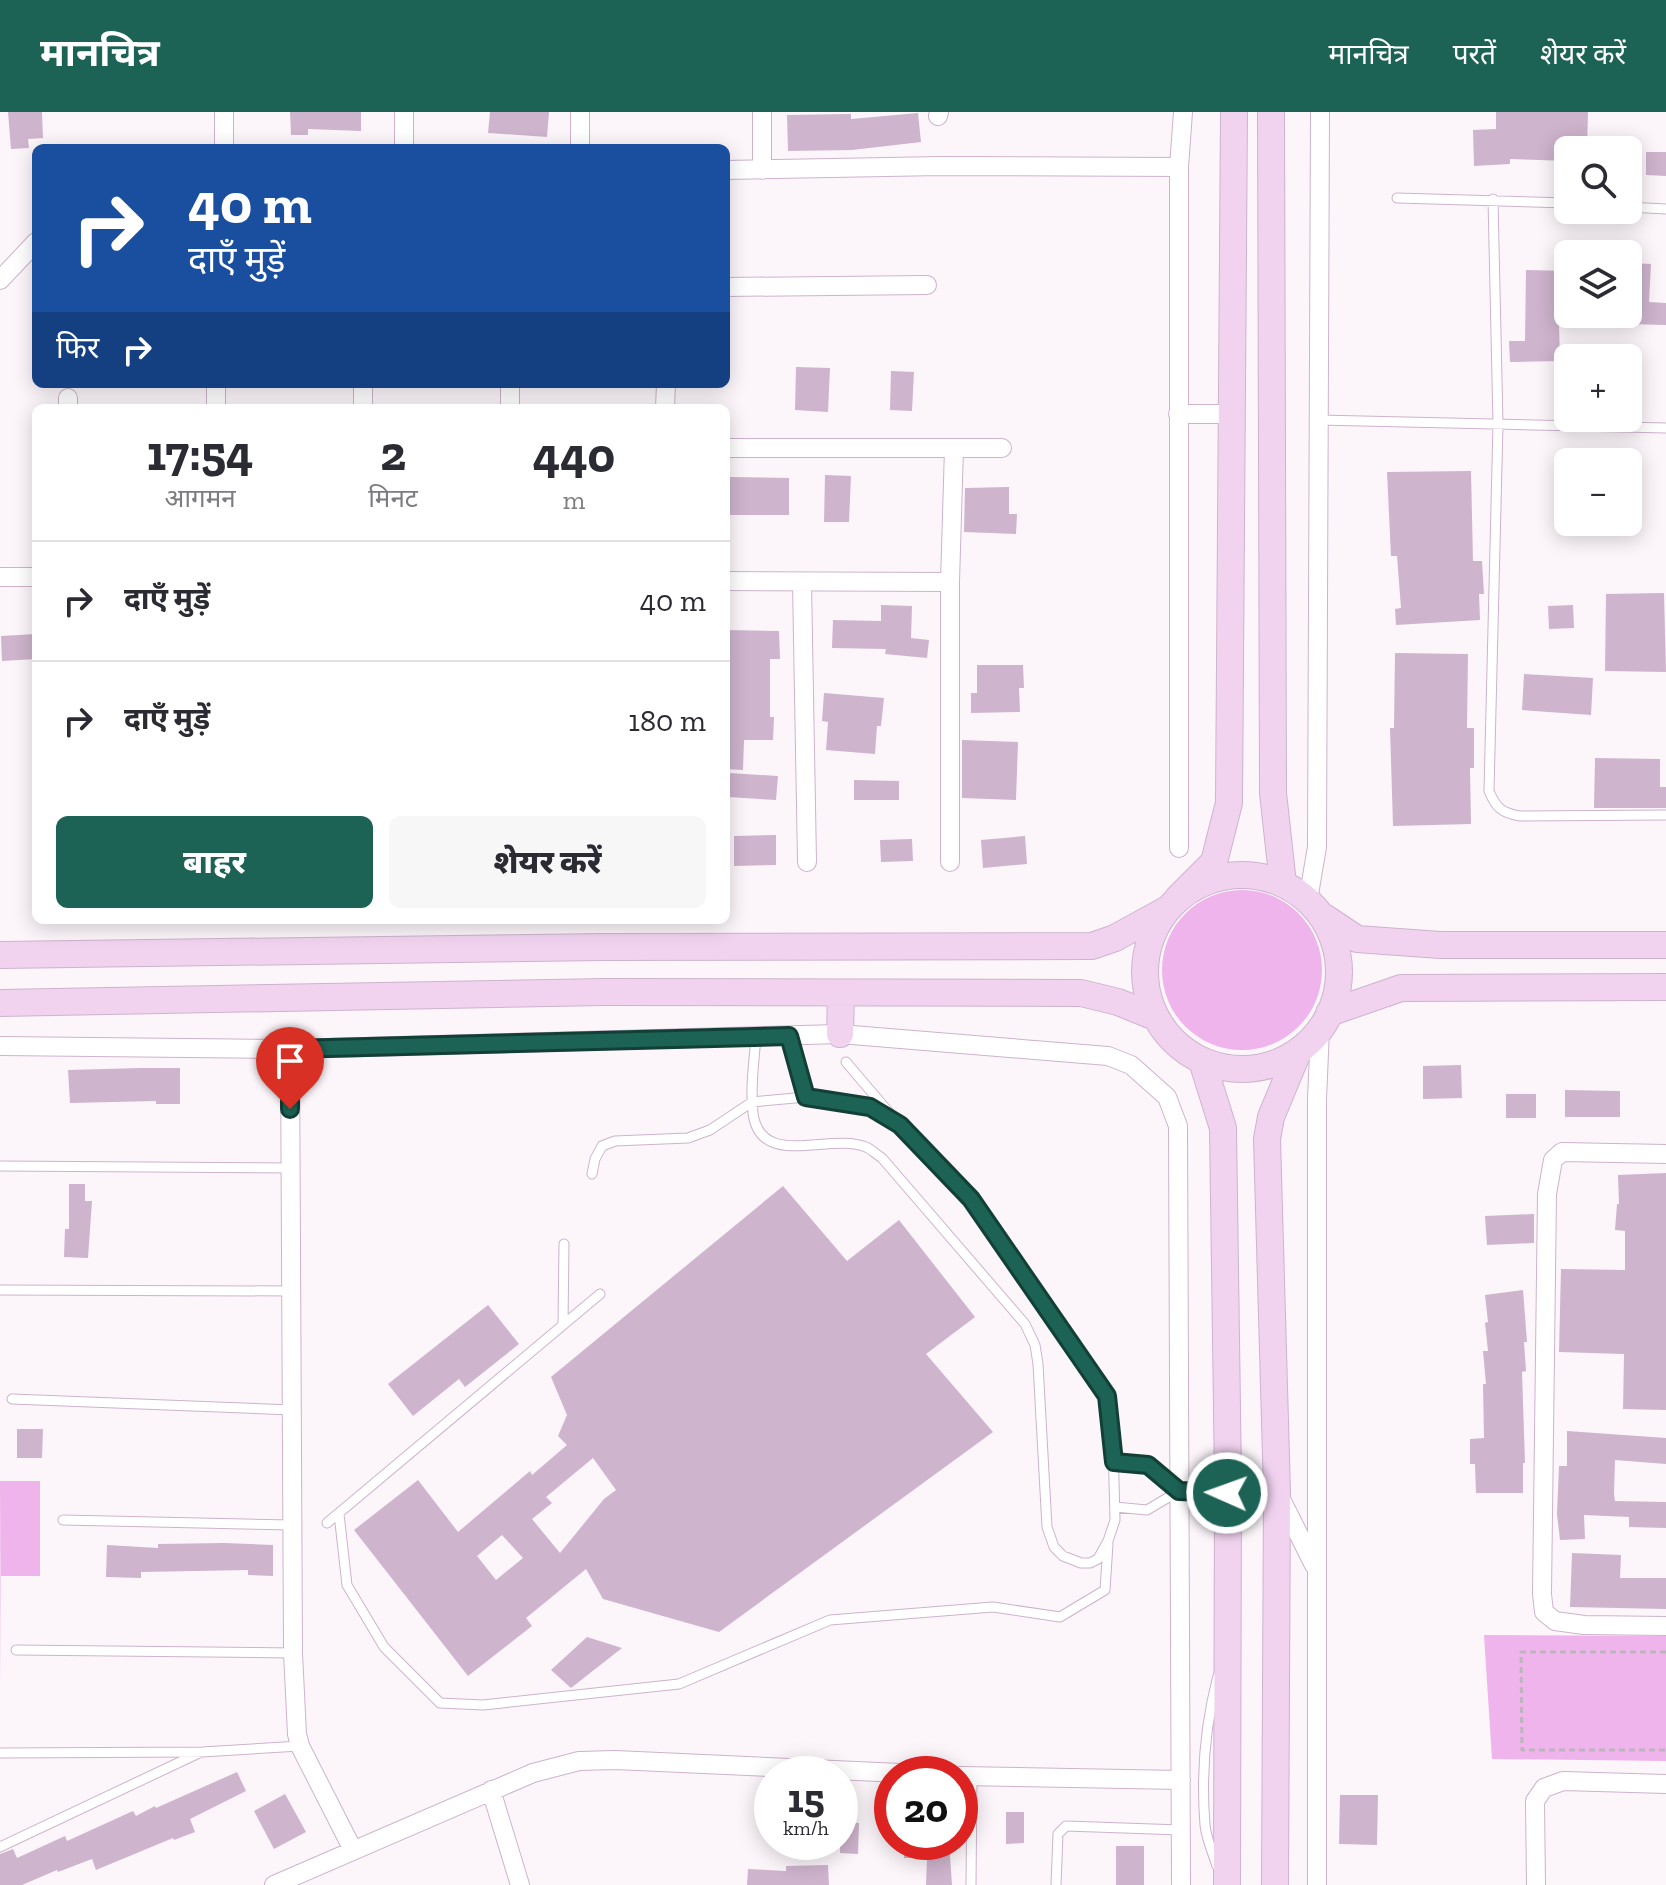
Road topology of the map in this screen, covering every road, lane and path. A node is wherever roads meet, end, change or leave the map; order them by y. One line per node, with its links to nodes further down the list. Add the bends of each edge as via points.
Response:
1 (224, 112): 9 (street)
2 (404, 112): 10 (street)
3 (580, 112): 11 (street)
4 (762, 112): 14 (street)
5 (1183, 112): 12 (street)
6 (1234, 112): 25 (street)
7 (1271, 112): 41 (street, via 1273,793)
8 (1320, 112): 26 (street)
9 (224, 144)
10 (404, 144)
11 (580, 144)
12 (1179, 167): 14 (street); 24 (street)
13 (730, 170): 14 (street)
14 (762, 170)
15 (1397, 198): 16 (lane)
16 (1493, 199): 17 (lane); 27 (lane)
17 (1554, 202)
18 (1642, 208): 19 (lane)
19 (1666, 209)
20 (32, 246): 21 (street)
21 (0, 280)
22 (927, 285): 23 (street)
23 (730, 287)
24 (1178, 414): 25 (street); 38 (street)
25 (1231, 414): 42 (street, via 1229,803 1214,862)
26 (1318, 420): 27 (lane); 43 (street)
27 (1498, 424): 28 (lane); 37 (lane, via 1489,791 1495,806 1520,816)
28 (1666, 428)
29 (730, 448): 30 (street)
30 (954, 448): 31 (street); 36 (street)
31 (1002, 448)
32 (0, 577): 33 (street)
33 (32, 577)
34 (730, 581): 35 (street)
35 (802, 582): 36 (street); 39 (street)
36 (950, 582): 40 (street)
37 (1666, 815)
38 (1179, 848)
39 (807, 862)
40 (950, 862)
41 (1283, 884): 42 (street, via 1256,875 1228,875 1201,883); 43 (street)
42 (1172, 904): 45 (street, via 1092,946); 49 (street, via 1152,935 1144,965)
43 (1314, 907): 44 (street, via 1357,939 1440,945); 50 (street, via 1332,935 1338,957 1339,980)
44 (1666, 945)
45 (0, 955)
46 (1666, 987): 50 (street, via 1401,988)
47 (841, 993): 48 (street); 49 (street, via 1081,993); 51 (street)
48 (0, 1003)
49 (1155, 1017): 57 (street, via 1175,1043)
50 (1325, 1022): 56 (street); 83 (street, via 1317,1099)
51 (840, 1034): 52 (street); 74 (street, via 1108,1056 1131,1065 1167,1097 1178,1126)
52 (789, 1036): 53 (street); 59 (lane)
53 (756, 1037): 55 (street); 60 (lane)
54 (0, 1046): 55 (street)
55 (290, 1049): 64 (street)
56 (1298, 1052): 57 (street, via 1268,1066 1235,1069); 75 (street, via 1267,1139)
57 (1202, 1061): 76 (street, via 1223,1128)
58 (846, 1062): 61 (lane)
59 (806, 1097): 60 (lane); 61 (lane, via 870,1107)
60 (752, 1102): 65 (lane, via 688,1138 602,1146); 82 (lane, via 759,1132 777,1146 849,1144 882,1158 1025,1324 1038,1364 1050,1540 1063,1556 1081,1563 1098,1559)
61 (900, 1125): 73 (lane, via 971,1199 1107,1396)
62 (1666, 1154): 84 (street, via 1562,1152 1553,1160 1547,1194 1542,1594 1544,1612 1555,1621)
63 (0, 1166): 64 (lane)
64 (290, 1168): 68 (street)
65 (592, 1174)
66 (564, 1244): 70 (lane)
67 (0, 1290): 68 (lane)
68 (291, 1291): 72 (street)
69 (600, 1294): 70 (lane)
70 (563, 1325): 78 (lane)
71 (12, 1399): 72 (lane)
72 (292, 1410): 81 (street)
73 (1114, 1462): 74 (lane, via 1148,1465); 77 (lane)
74 (1179, 1491): 76 (lane); 77 (lane, via 1147,1510); 94 (street)
75 (1277, 1492): 83 (street); 107 (street)
76 (1227, 1493): 106 (street)
77 (1115, 1507): 82 (lane)
78 (339, 1514): 80 (lane); 82 (lane, via 347,1585 384,1647 440,1703 483,1705 679,1684 830,1620 993,1607 1060,1617 1105,1590)
79 (63, 1520): 81 (lane)
80 (327, 1523)
81 (292, 1525): 87 (street)
82 (1108, 1541)
83 (1317, 1571): 108 (street)
84 (1666, 1626)
85 (16, 1650): 87 (lane)
86 (1666, 1652): 89 (path, via 1521,1652 1522,1750)
87 (293, 1653): 88 (street)
88 (300, 1746): 90 (lane); 99 (street)
89 (1666, 1750)
90 (202, 1752): 91 (lane); 98 (lane)
91 (0, 1753)
92 (874, 1772): 96 (street, via 579,1761)
93 (978, 1776): 94 (street)
94 (1181, 1780): 97 (street)
95 (1666, 1784): 109 (street, via 1563,1781 1544,1788 1535,1801)
96 (491, 1790): 99 (street); 102 (street)
97 (1181, 1830): 104 (lane, via 1066,1826 1058,1834); 105 (street)
98 (0, 1847)
99 (353, 1850): 101 (street)
100 (970, 1860): 103 (lane)
101 (274, 1885)
102 (520, 1885)
103 (971, 1885)
104 (1056, 1885)
105 (1181, 1885)
106 (1225, 1885)
107 (1275, 1885)
108 (1317, 1885)
109 (1536, 1885)

